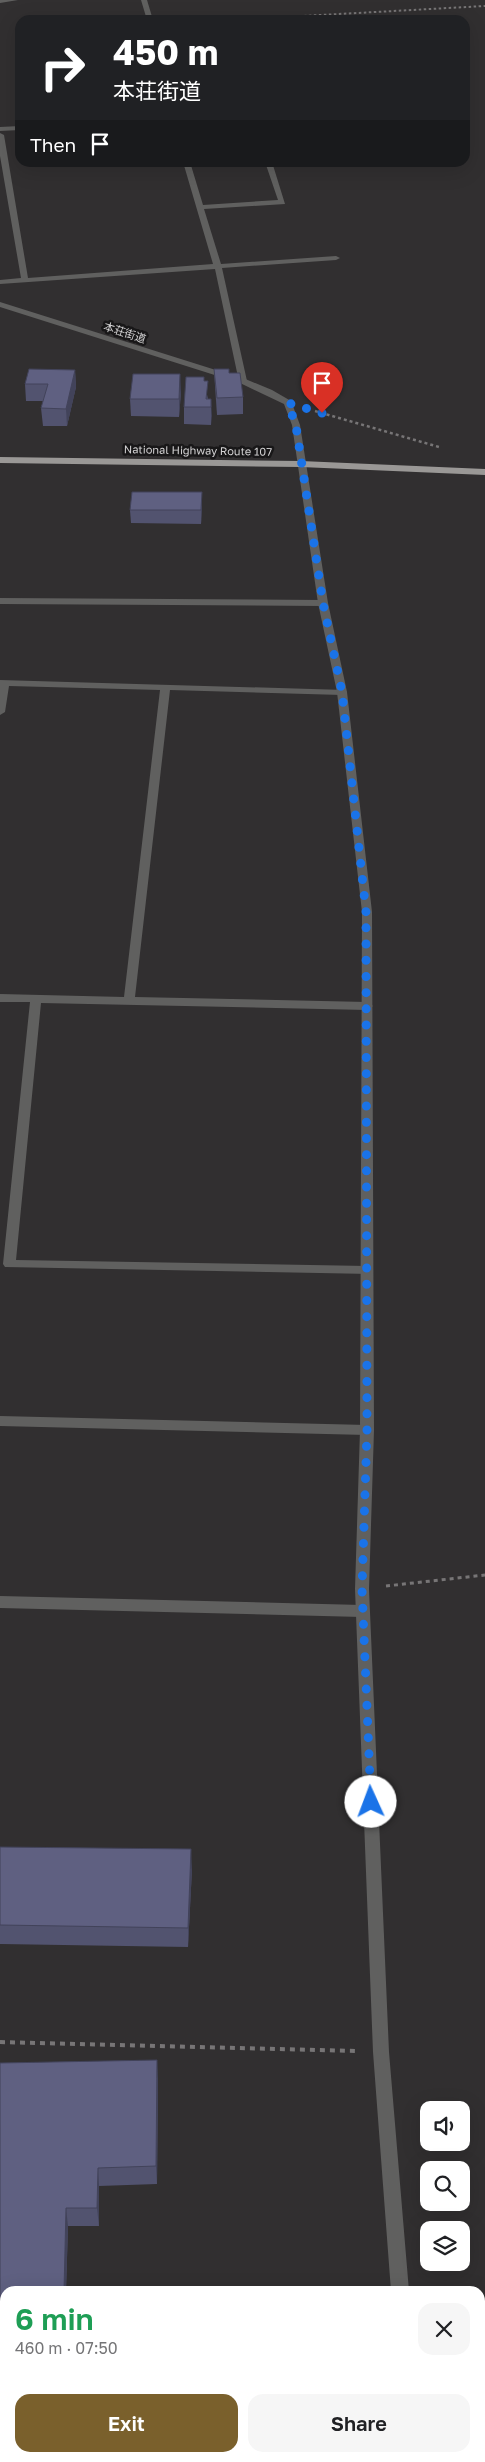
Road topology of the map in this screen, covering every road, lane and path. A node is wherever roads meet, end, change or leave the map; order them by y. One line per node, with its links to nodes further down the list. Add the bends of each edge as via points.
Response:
1 (15, 0): 3 (street)
2 (144, 0): 5 (street)
3 (0, 1)
4 (485, 6): 6 (path)
5 (148, 15)
6 (320, 15)
7 (15, 128): 8 (street)
8 (0, 129)
9 (0, 134): 15 (street)
10 (188, 167): 12 (street)
11 (270, 167): 12 (street, via 282,202)
12 (201, 207): 14 (street)
13 (336, 258): 14 (street)
14 (218, 267): 15 (street); 18 (street)
15 (25, 281): 16 (street)
16 (0, 282)
17 (0, 304): 18 (street, 本荘街道)
18 (243, 381): 19 (street, 本荘街道)
19 (288, 403): 20 (path); 22 (street, via 296,426)
20 (441, 448)
21 (0, 460): 22 (highway, National Highway Route 107)
22 (300, 464): 23 (highway, National Highway Route 107); 25 (street)
23 (485, 472)
24 (0, 601): 25 (street)
25 (323, 603): 28 (street)
26 (2, 683): 27 (street); 29 (street)
27 (165, 688): 28 (street); 32 (street)
28 (342, 692): 33 (street, via 366,912)
29 (0, 712)
30 (0, 998): 31 (street)
31 (36, 998): 32 (street); 34 (street, via 9,1264)
32 (129, 1001): 33 (street)
33 (367, 1006): 34 (street)
34 (367, 1271): 36 (street)
35 (0, 1420): 36 (street)
36 (367, 1430): 38 (street)
37 (485, 1575): 38 (path)
38 (362, 1589): 40 (street)
39 (0, 1602): 40 (street)
40 (362, 1611): 42 (street)
41 (0, 2042): 42 (path)
42 (381, 2052): 43 (street)
43 (400, 2286)

